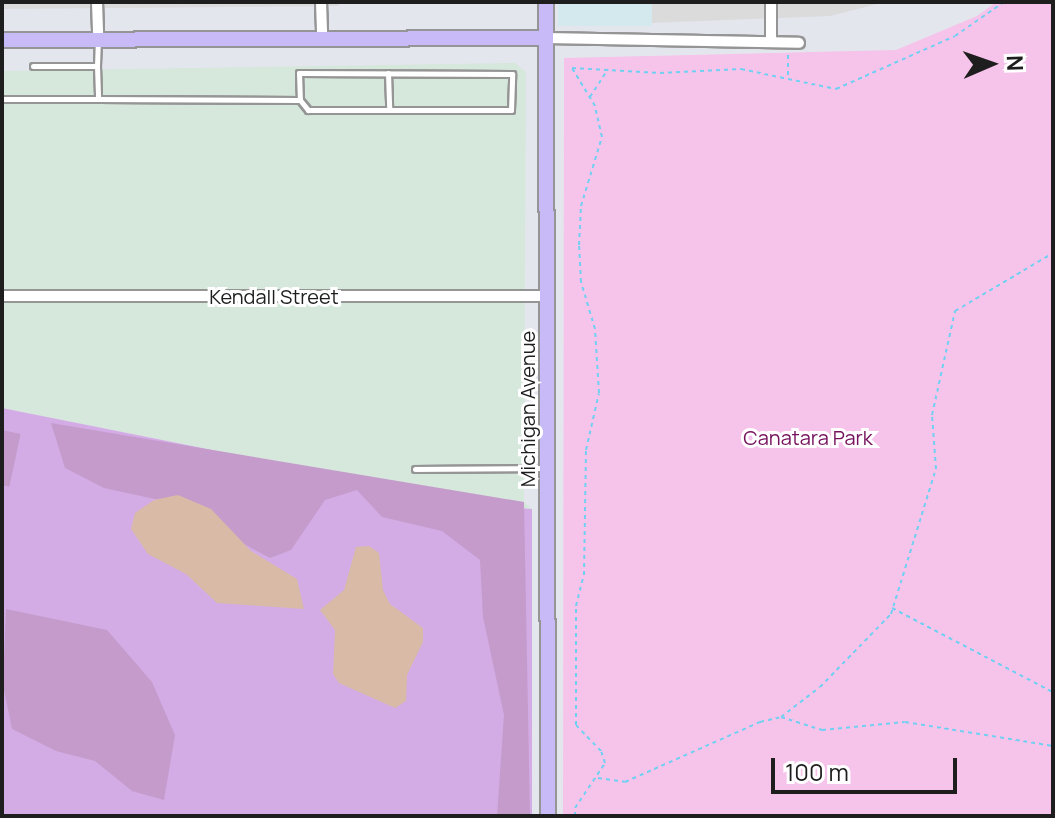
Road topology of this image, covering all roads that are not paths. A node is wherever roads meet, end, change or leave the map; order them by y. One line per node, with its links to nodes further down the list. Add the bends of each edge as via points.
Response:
1 (97, 2): 7 (street)
2 (321, 2): 8 (street)
3 (546, 2): 5 (main road, Michigan Avenue)
4 (771, 2): 9 (street)
5 (546, 38): 8 (main road); 9 (street); 19 (main road, Michigan Avenue)
6 (2, 40): 7 (main road)
7 (98, 40): 8 (main road); 12 (lane)
8 (322, 40)
9 (771, 42): 10 (street)
10 (799, 43)
11 (33, 66): 12 (lane)
12 (97, 66): 15 (lane)
13 (388, 73): 16 (lane, via 299,73); 17 (lane); 17 (lane, via 512,74 511,110)
14 (2, 99): 15 (lane)
15 (98, 99): 16 (lane)
16 (300, 100): 17 (lane, via 308,110)
17 (389, 110)
18 (2, 296): 19 (street, Kendall Street)
19 (546, 296): 20 (main road, Michigan Avenue)
20 (547, 468): 21 (lane); 22 (main road, Michigan Avenue)
21 (415, 469)
22 (548, 816)

